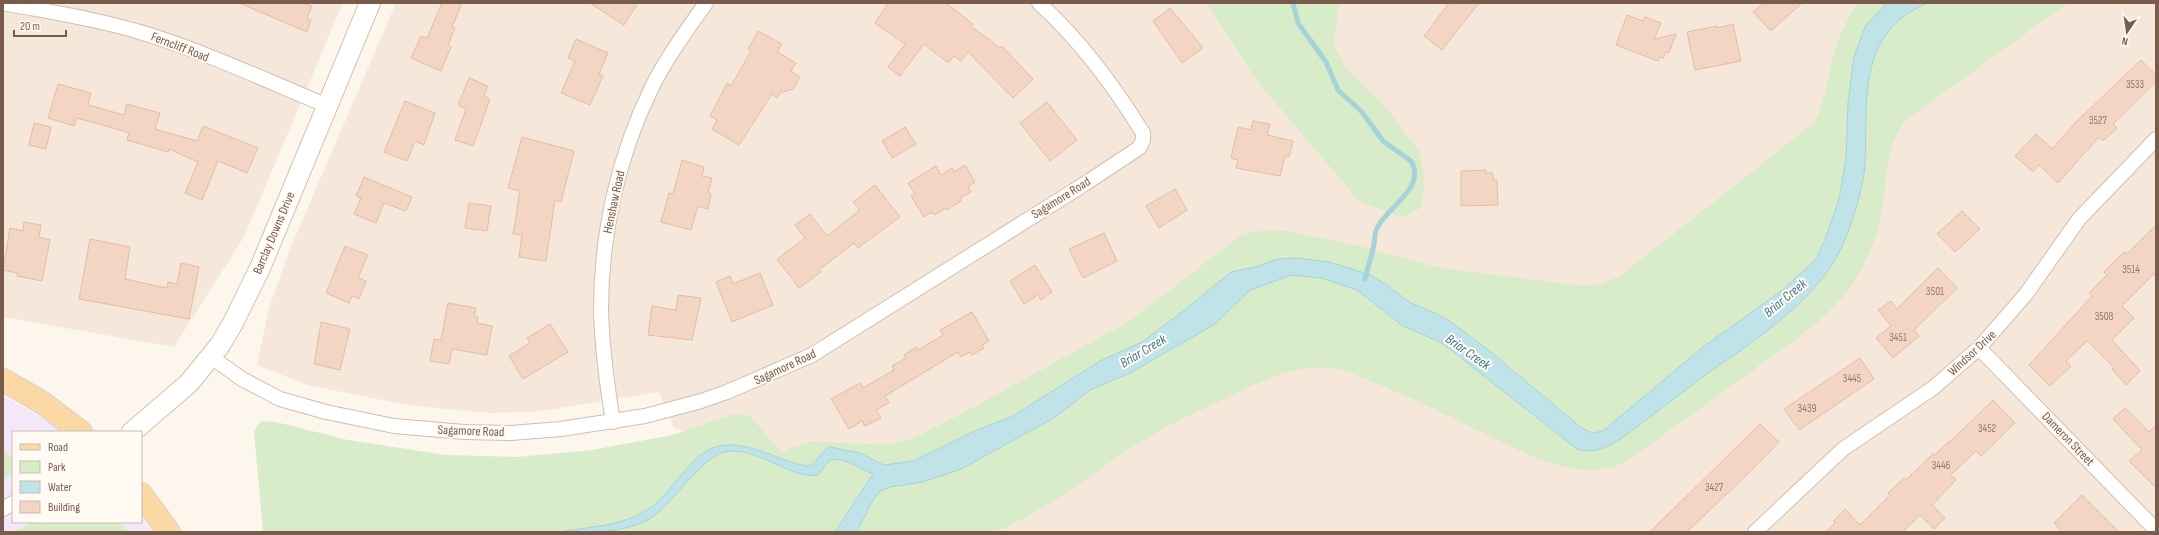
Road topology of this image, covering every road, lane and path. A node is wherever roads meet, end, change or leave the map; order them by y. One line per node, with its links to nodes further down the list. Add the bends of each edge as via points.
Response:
1 (3, 3): 5 (street, Ferncliff Road)
2 (370, 3): 6 (street, Barclay Downs Drive)
3 (706, 3): 11 (street, Henshaw Road, via 675,48 649,94 614,195 602,269 601,311)
4 (1039, 3): 11 (street, Sagamore Road, via 1086,53 1141,131 1143,140 1137,150 812,355 701,402)
5 (25, 5): 6 (street, Ferncliff Road, via 164,40)
6 (328, 106): 9 (street, Barclay Downs Drive, via 246,297)
7 (2156, 139): 8 (street, Windsor Drive, via 2079,219 2026,294)
8 (1979, 348): 17 (street, Dameron Street); 19 (street, Windsor Drive, via 1933,388 1843,449)
9 (211, 357): 11 (street, Sagamore Road, via 242,379 280,399 394,426 511,433); 13 (street, Barclay Downs Drive, via 179,393)
10 (3, 380): 12 (main road, via 43,403)
11 (613, 422)
12 (80, 431)
13 (133, 431)
14 (142, 495): 18 (main road)
15 (12, 504): 16 (street)
16 (3, 508)
17 (2156, 530)
18 (169, 532)
19 (1755, 532)

